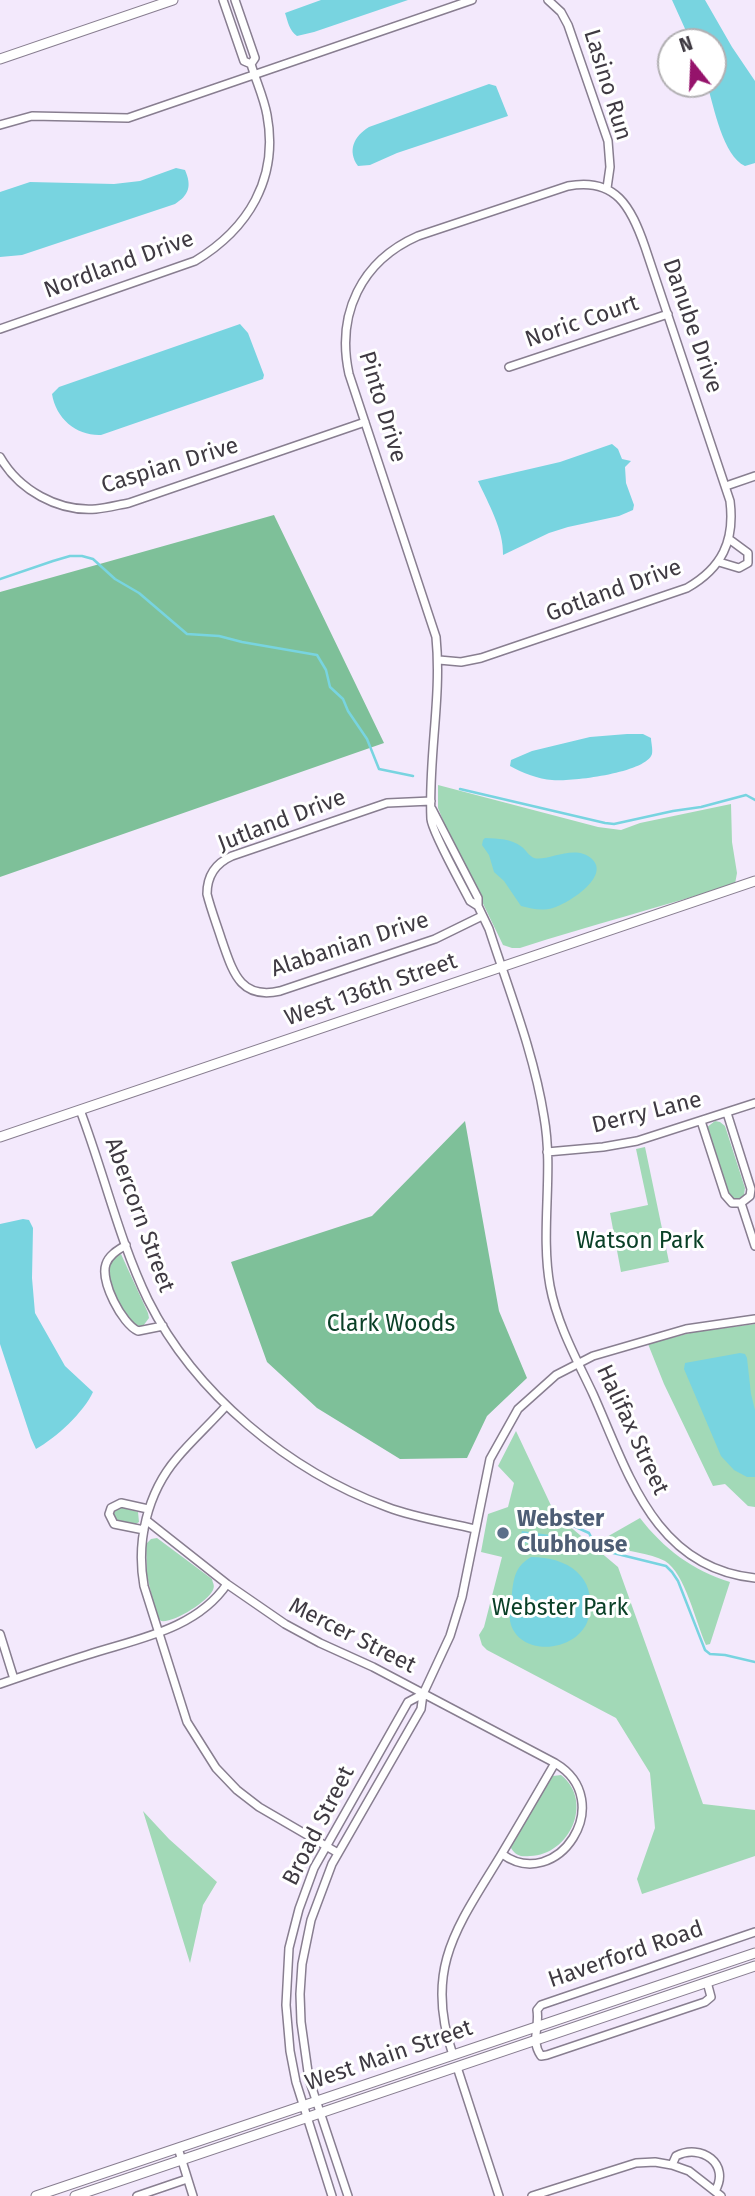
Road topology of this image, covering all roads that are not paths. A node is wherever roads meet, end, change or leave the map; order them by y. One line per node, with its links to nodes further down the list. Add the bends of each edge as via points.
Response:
1 (173, 0): 6 (street)
2 (223, 0): 7 (street, Nordland Drive, via 244,61)
3 (235, 0): 7 (street, Nordland Drive, via 255,58)
4 (472, 0): 8 (street)
5 (548, 0): 10 (street, Lasino Run, via 568,25 608,141 611,167)
6 (0, 58)
7 (251, 64): 8 (street, Nordland Drive)
8 (254, 74): 9 (street, via 128,118 32,116); 12 (street, Nordland Drive, via 267,116 268,162 252,206 228,238 195,261)
9 (0, 125)
10 (607, 188): 11 (street, Danube Drive, via 634,217); 14 (street, Pinto Drive, via 580,183 552,190 418,236 380,261 362,284 345,331 349,374)
11 (668, 314): 13 (street, Noric Court); 17 (street, Danube Drive)
12 (0, 329)
13 (509, 367)
14 (365, 422): 15 (street, Caspian Drive, via 96,509 64,506 37,494); 20 (street, Pinto Drive, via 433,624)
15 (0, 457)
16 (755, 476): 17 (street)
17 (726, 486): 18 (street, Gotland Drive, via 733,523)
18 (729, 539): 19 (street, Gotland Drive); 19 (street, via 748,553 748,563 739,568)
19 (719, 562): 20 (street, Gotland Drive, via 687,588 481,658)
20 (439, 660): 21 (street, Pinto Drive)
21 (432, 805): 23 (street, Pinto Drive, via 433,827); 24 (street, Jutland Drive, via 387,803 226,859 215,867 207,887)
22 (755, 881): 25 (street, West 136th Street)
23 (482, 916): 24 (street, Alabanian Drive, via 435,939 263,994 235,976); 25 (street, Pinto Drive)
24 (220, 934)
25 (501, 966): 27 (street, West 136th Street); 31 (street, Pinto Drive, via 535,1075)
26 (755, 1103): 28 (street, Derry Lane)
27 (80, 1110): 30 (street, West 136th Street); 33 (street, Abercorn Street)
28 (727, 1112): 29 (street, Derry Lane); 32 (street, via 751,1189)
29 (701, 1121): 31 (street, Derry Lane, via 621,1144); 32 (street, via 724,1195 732,1203)
30 (0, 1137)
31 (547, 1152): 37 (street, Halifax Street, via 550,1286 558,1317)
32 (741, 1203): 34 (street)
33 (126, 1245): 36 (street, Abercorn Street); 36 (street, via 106,1264 104,1276 111,1293 132,1329)
34 (755, 1246)
35 (755, 1319): 37 (street, Broad Street, via 652,1337)
36 (163, 1326): 38 (street, Abercorn Street)
37 (579, 1362): 41 (street, Broad Street, via 528,1399 508,1424 490,1459); 43 (street, Halifax Street, via 653,1518 692,1555 727,1572)
38 (226, 1406): 39 (street, via 174,1461); 41 (street, Abercorn Street, via 281,1450 349,1491 411,1515)
39 (148, 1509): 40 (street); 42 (street, via 121,1503 109,1514 114,1524)
40 (146, 1520): 42 (street); 44 (street, Mercer Street)
41 (475, 1529): 49 (street, Broad Street, via 450,1636)
42 (144, 1531): 45 (street, via 141,1572)
43 (755, 1578)
44 (227, 1584): 45 (street, via 199,1611); 49 (street, Mercer Street, via 285,1624)
45 (158, 1633): 47 (street); 51 (street, via 187,1722 216,1768 259,1807)
46 (0, 1634): 47 (street)
47 (14, 1679): 48 (street)
48 (0, 1684)
49 (423, 1694): 50 (street, Mercer Street); 51 (street, Broad Street, via 408,1702); 52 (street, Broad Street, via 421,1709)
50 (555, 1763): 53 (street); 53 (street, Mercer Street, via 566,1770 580,1792 582,1813 576,1834 564,1850 545,1860 524,1863)
51 (326, 1846): 52 (street); 62 (street, Broad Street, via 299,1909 289,1948 286,2024)
52 (338, 1853): 61 (street, Broad Street, via 316,1904 301,1972 302,2039)
53 (502, 1854): 59 (street, via 453,1935 446,1959 443,2018)
54 (755, 1932): 58 (street, Haverford Road, via 543,2004 537,2010)
55 (755, 1953): 58 (street, West Main Street)
56 (755, 1966): 57 (street, West Main Street)
57 (707, 1982): 58 (street, West Main Street); 58 (street, via 710,1997 705,2002 547,2055 540,2054)
58 (536, 2034): 59 (street, West Main Street); 60 (street, West Main Street)
59 (453, 2055): 61 (street, West Main Street)
60 (457, 2067): 63 (street, West Main Street); 76 (street)
61 (317, 2102): 62 (street, West Main Street); 63 (street, Broad Street)
62 (303, 2106): 64 (street, Broad Street); 65 (street, West Main Street)
63 (320, 2113): 64 (street, West Main Street); 75 (street, Broad Street)
64 (306, 2118): 66 (street, West Main Street); 74 (street, Broad Street)
65 (178, 2148): 66 (street); 70 (street, West Main Street)
66 (182, 2161): 68 (street); 71 (street, West Main Street)
67 (672, 2165): 69 (street, via 690,2171); 69 (street, via 676,2156 689,2151 705,2155 719,2173); 77 (street, via 636,2163)
68 (187, 2179): 72 (street); 73 (street)
69 (718, 2193)
70 (36, 2196)
71 (75, 2196)
72 (137, 2196)
73 (192, 2196)
74 (332, 2196)
75 (348, 2196)
76 (499, 2196)
77 (532, 2196)

